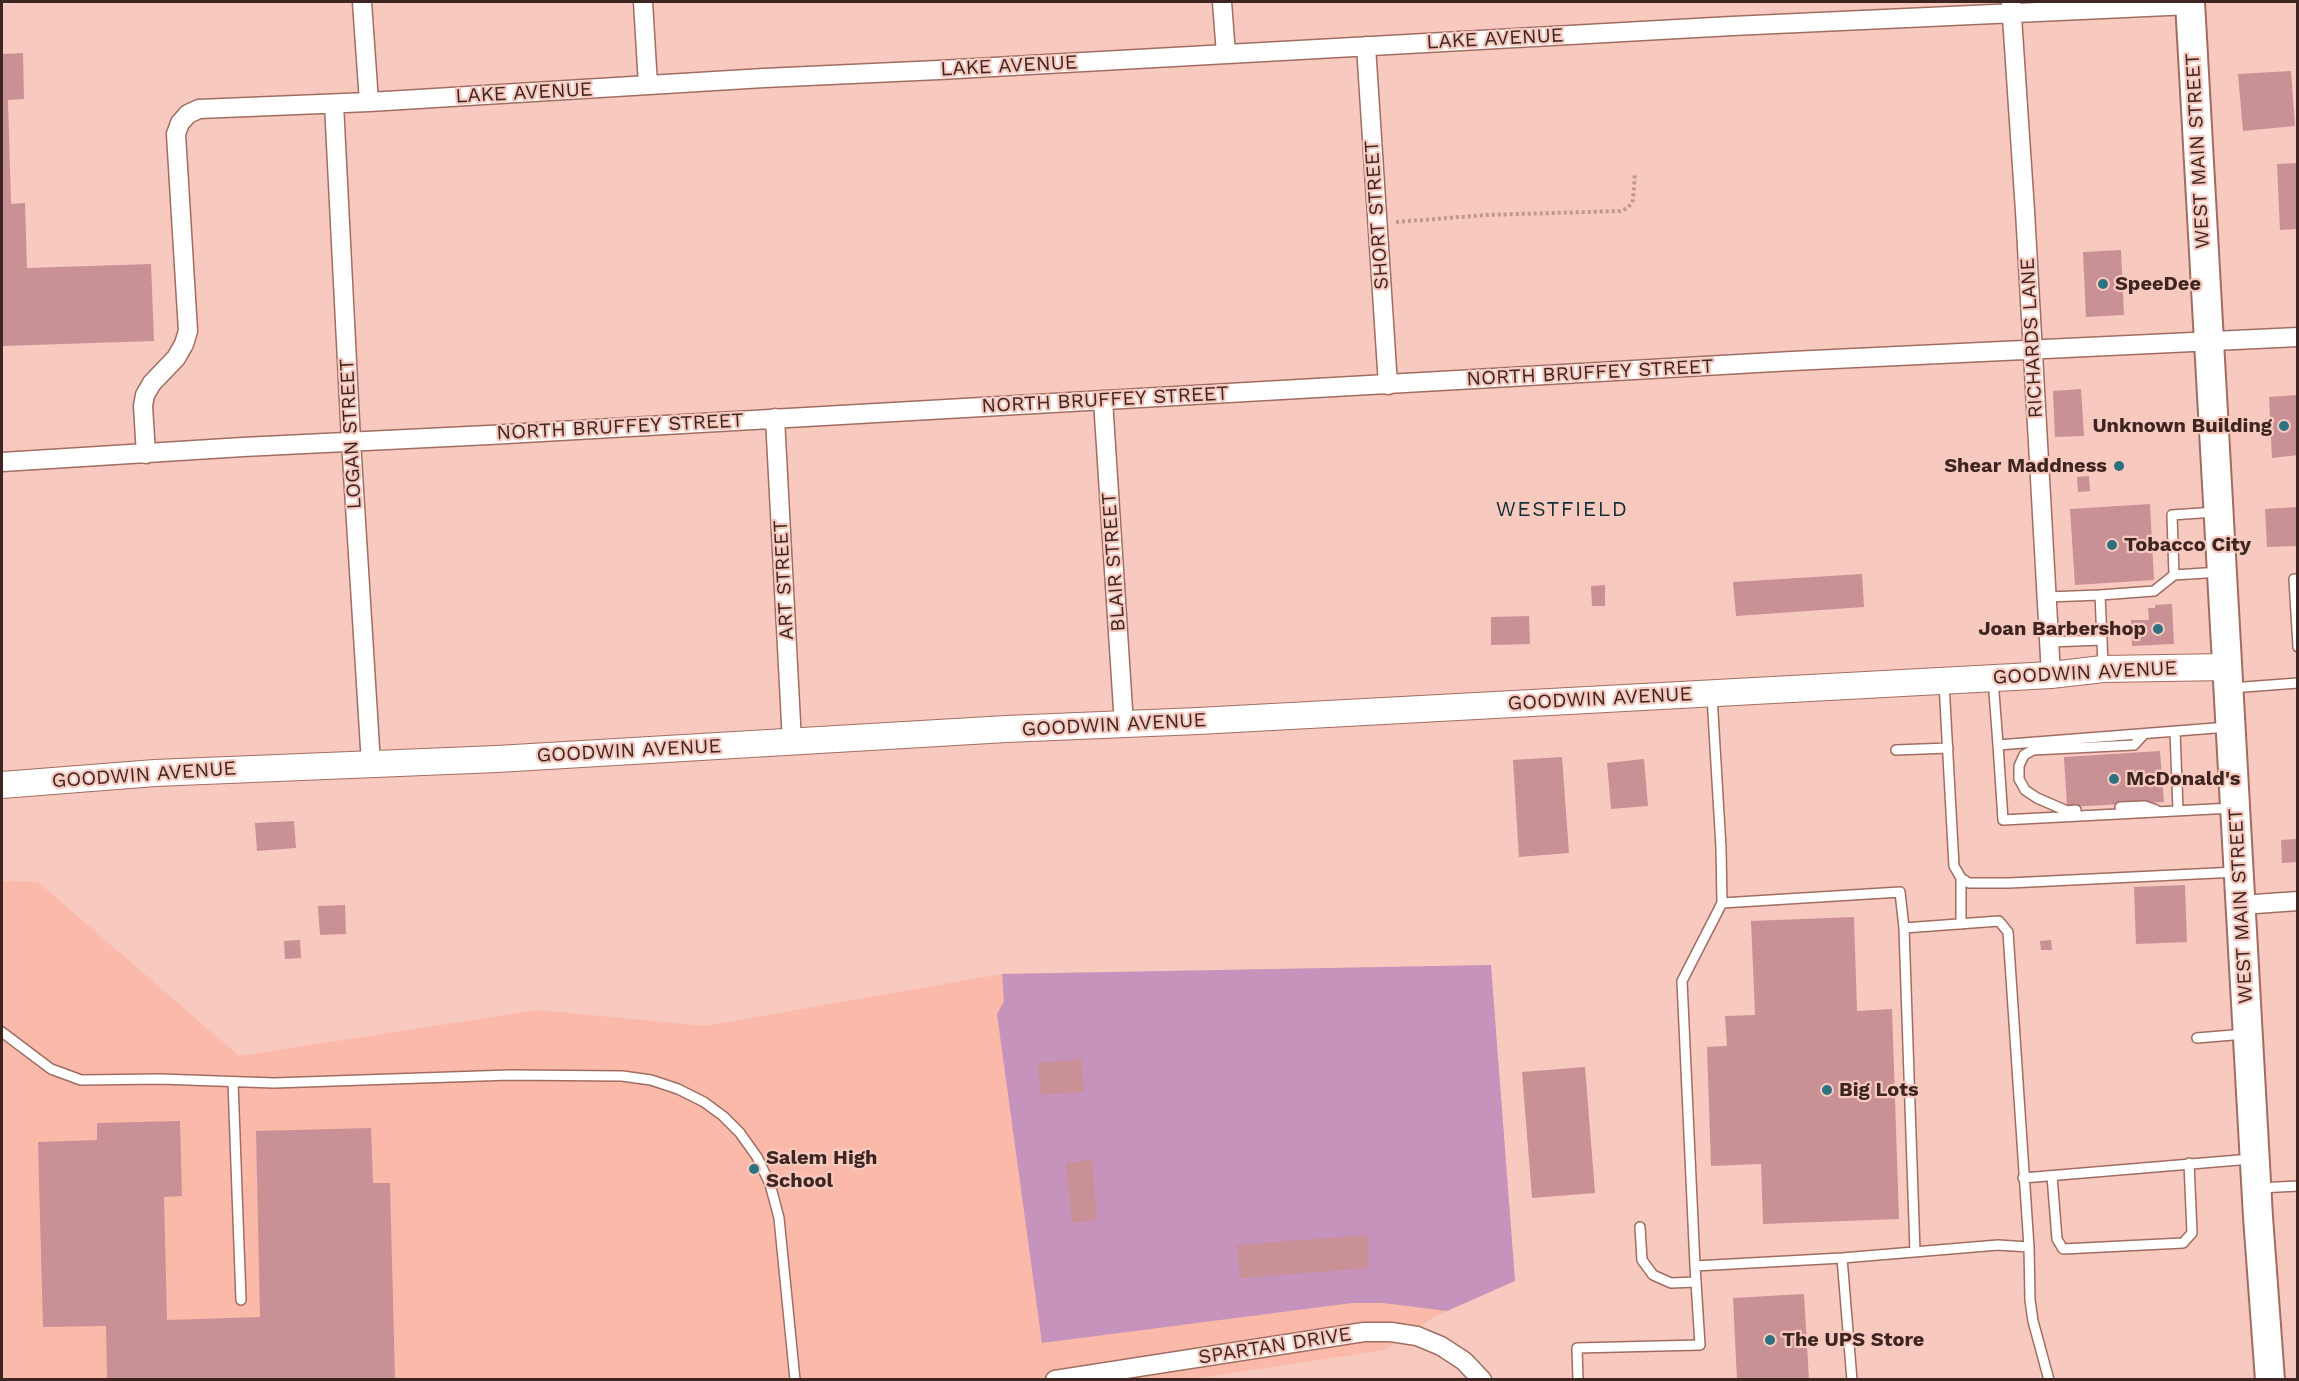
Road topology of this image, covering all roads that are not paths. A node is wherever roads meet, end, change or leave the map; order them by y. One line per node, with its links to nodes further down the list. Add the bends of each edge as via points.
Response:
1 (362, 2): 10 (street)
2 (643, 2): 9 (street)
3 (1222, 2): 8 (street)
4 (2190, 3): 5 (street, LAKE AVENUE); 13 (main road, WEST MAIN STREET)
5 (2108, 5): 6 (street, LAKE AVENUE)
6 (2011, 7): 7 (street, LAKE AVENUE); 14 (street, RICHARDS LANE)
7 (1366, 46): 8 (street, LAKE AVENUE); 15 (street, SHORT STREET)
8 (1226, 54): 9 (street, LAKE AVENUE)
9 (648, 85): 10 (street, LAKE AVENUE)
10 (369, 102): 11 (street, LAKE AVENUE)
11 (334, 104): 18 (street, LOGAN STREET); 19 (street, LAKE AVENUE, via 199,109 180,123 176,134 188,331 176,358 145,395)
12 (2298, 337): 13 (street, NORTH BRUFFEY STREET)
13 (2209, 341): 14 (street, NORTH BRUFFEY STREET); 21 (main road, WEST MAIN STREET)
14 (2032, 350): 15 (street, NORTH BRUFFEY STREET); 26 (street, RICHARDS LANE)
15 (1388, 384): 16 (street, NORTH BRUFFEY STREET)
16 (1103, 400): 17 (street, NORTH BRUFFEY STREET); 37 (street, BLAIR STREET)
17 (775, 418): 18 (street, NORTH BRUFFEY STREET); 41 (street, ART STREET)
18 (351, 441): 19 (street, NORTH BRUFFEY STREET); 45 (street, LOGAN STREET)
19 (147, 454): 20 (street, NORTH BRUFFEY STREET)
20 (2, 462)
21 (2218, 512): 22 (main road, WEST MAIN STREET); 23 (lane, via 2172,515)
22 (2223, 572): 23 (lane); 33 (main road, WEST MAIN STREET)
23 (2174, 575): 25 (lane, via 2154,591)
24 (2298, 579): 29 (lane, via 2294,579)
25 (2100, 595): 26 (lane); 27 (lane)
26 (2047, 597): 28 (street, RICHARDS LANE)
27 (2102, 640): 28 (lane); 30 (lane)
28 (2049, 642): 31 (street, RICHARDS LANE)
29 (2298, 647)
30 (2103, 669): 31 (street, GOODWIN AVENUE); 33 (street, GOODWIN AVENUE)
31 (2051, 675): 32 (street, GOODWIN AVENUE)
32 (1993, 678): 34 (street, GOODWIN AVENUE); 42 (lane)
33 (2228, 678): 35 (lane); 38 (main road, WEST MAIN STREET)
34 (1944, 680): 36 (street, GOODWIN AVENUE); 43 (lane)
35 (2298, 683)
36 (1712, 693): 37 (street, GOODWIN AVENUE); 53 (lane)
37 (1124, 725): 41 (street, GOODWIN AVENUE)
38 (2230, 727): 39 (lane); 47 (main road, WEST MAIN STREET)
39 (2175, 732): 40 (lane); 48 (lane)
40 (2144, 734): 42 (lane); 49 (lane, via 2134,745 2032,750 2024,755 2019,766 2019,779 2025,790 2067,811 2145,806)
41 (792, 742): 45 (street, GOODWIN AVENUE)
42 (1998, 745): 49 (lane, via 2003,820)
43 (1948, 748): 44 (lane); 51 (lane, via 1954,866)
44 (1896, 750)
45 (371, 765): 46 (street, GOODWIN AVENUE, via 155,773)
46 (2, 785)
47 (2235, 807): 48 (lane); 50 (main road, WEST MAIN STREET)
48 (2178, 810): 49 (lane)
49 (2161, 811)
50 (2239, 872): 51 (lane, via 2009,883 1969,883); 54 (main road, WEST MAIN STREET)
51 (1961, 878): 55 (lane)
52 (2298, 901): 54 (street)
53 (1722, 903): 56 (lane, via 1900,892); 71 (lane, via 1682,981)
54 (2241, 905): 58 (main road, WEST MAIN STREET)
55 (1961, 924): 56 (lane); 64 (lane, via 1999,921 2008,932)
56 (1904, 928): 69 (lane)
57 (2, 1032): 60 (lane, via 51,1069 81,1080)
58 (2248, 1034): 59 (lane); 61 (main road, WEST MAIN STREET)
59 (2197, 1038)
60 (233, 1082): 73 (lane); 74 (lane, via 622,1076 651,1080 704,1102 740,1133 770,1184 779,1218)
61 (2255, 1159): 62 (lane); 66 (main road, WEST MAIN STREET)
62 (2189, 1163): 63 (lane); 63 (lane, via 2192,1233 2183,1243 2063,1250 2057,1239)
63 (2052, 1176): 64 (lane)
64 (2023, 1178): 68 (lane)
65 (2298, 1186): 66 (lane)
66 (2257, 1188): 80 (main road, WEST MAIN STREET)
67 (1640, 1227): 72 (lane, via 1642,1260 1653,1275 1671,1284)
68 (2029, 1247): 69 (lane, via 1998,1245); 79 (lane, via 2033,1321)
69 (1915, 1252): 70 (lane)
70 (1842, 1258): 71 (lane); 78 (lane)
71 (1695, 1266): 72 (lane)
72 (1696, 1282): 77 (lane, via 1700,1345 1577,1348)
73 (241, 1300)
74 (795, 1380)
75 (1055, 1380): 76 (street, SPARTAN DRIVE, via 1364,1332 1391,1332 1417,1336 1441,1346 1464,1361)
76 (1482, 1380)
77 (1578, 1380)
78 (1852, 1380)
79 (2049, 1380)
80 (2270, 1380)

